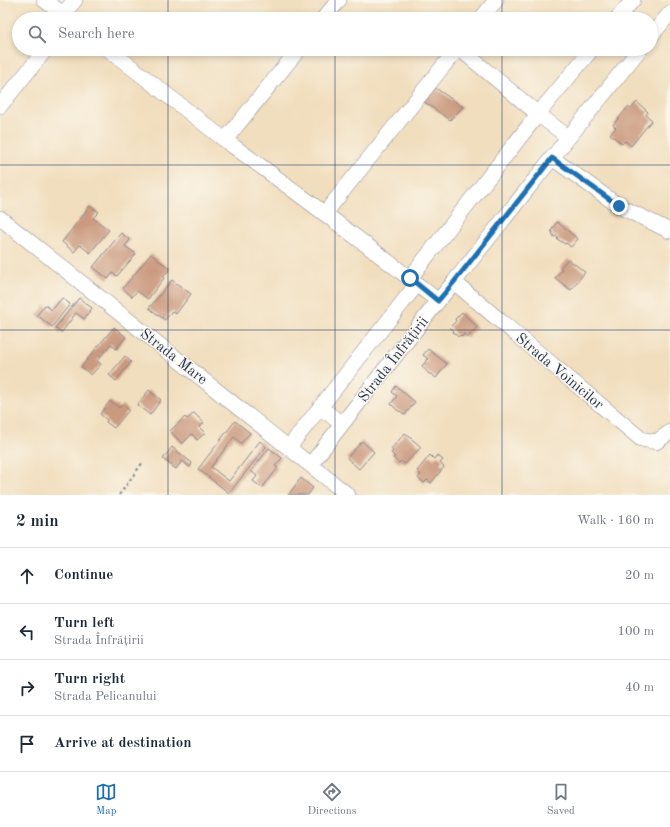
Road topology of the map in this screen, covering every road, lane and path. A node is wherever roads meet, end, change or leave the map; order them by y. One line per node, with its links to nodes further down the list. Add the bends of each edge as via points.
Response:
1 (44, 0): 6 (street)
2 (75, 0): 7 (street)
3 (339, 0): 8 (street)
4 (496, 0): 9 (street)
5 (633, 0): 10 (street)
6 (60, 12)
7 (69, 12)
8 (329, 12)
9 (487, 12)
10 (623, 12)
11 (670, 12): 12 (street)
12 (658, 27)
13 (40, 56): 20 (street)
14 (117, 56): 23 (street)
15 (293, 56): 23 (street)
16 (452, 56): 25 (street)
17 (467, 56): 21 (street)
18 (586, 56): 21 (street)
19 (634, 56): 22 (street, Strada Înfrățirii)
20 (0, 106)
21 (538, 114): 22 (street); 28 (street)
22 (568, 137): 24 (street, Strada Înfrățirii)
23 (225, 140): 25 (street)
24 (552, 158): 27 (street, via 619,206); 29 (street, Strada Înfrățirii)
25 (325, 213): 28 (street)
26 (0, 218): 34 (street, Strada Mare)
27 (670, 231)
28 (414, 281): 30 (street); 31 (street)
29 (454, 282): 30 (street, Strada Înfrățirii); 33 (street, Strada Voinicilor, via 641,439 656,442)
30 (438, 301): 32 (street, Strada Înfrățirii)
31 (320, 408): 32 (street); 34 (street)
32 (342, 424): 36 (street, Strada Înfrățirii)
33 (670, 432)
34 (289, 447): 36 (street, Strada Mare)
35 (143, 462): 37 (path)
36 (311, 464): 38 (street, Strada Mare)
37 (119, 495)
38 (348, 495)

